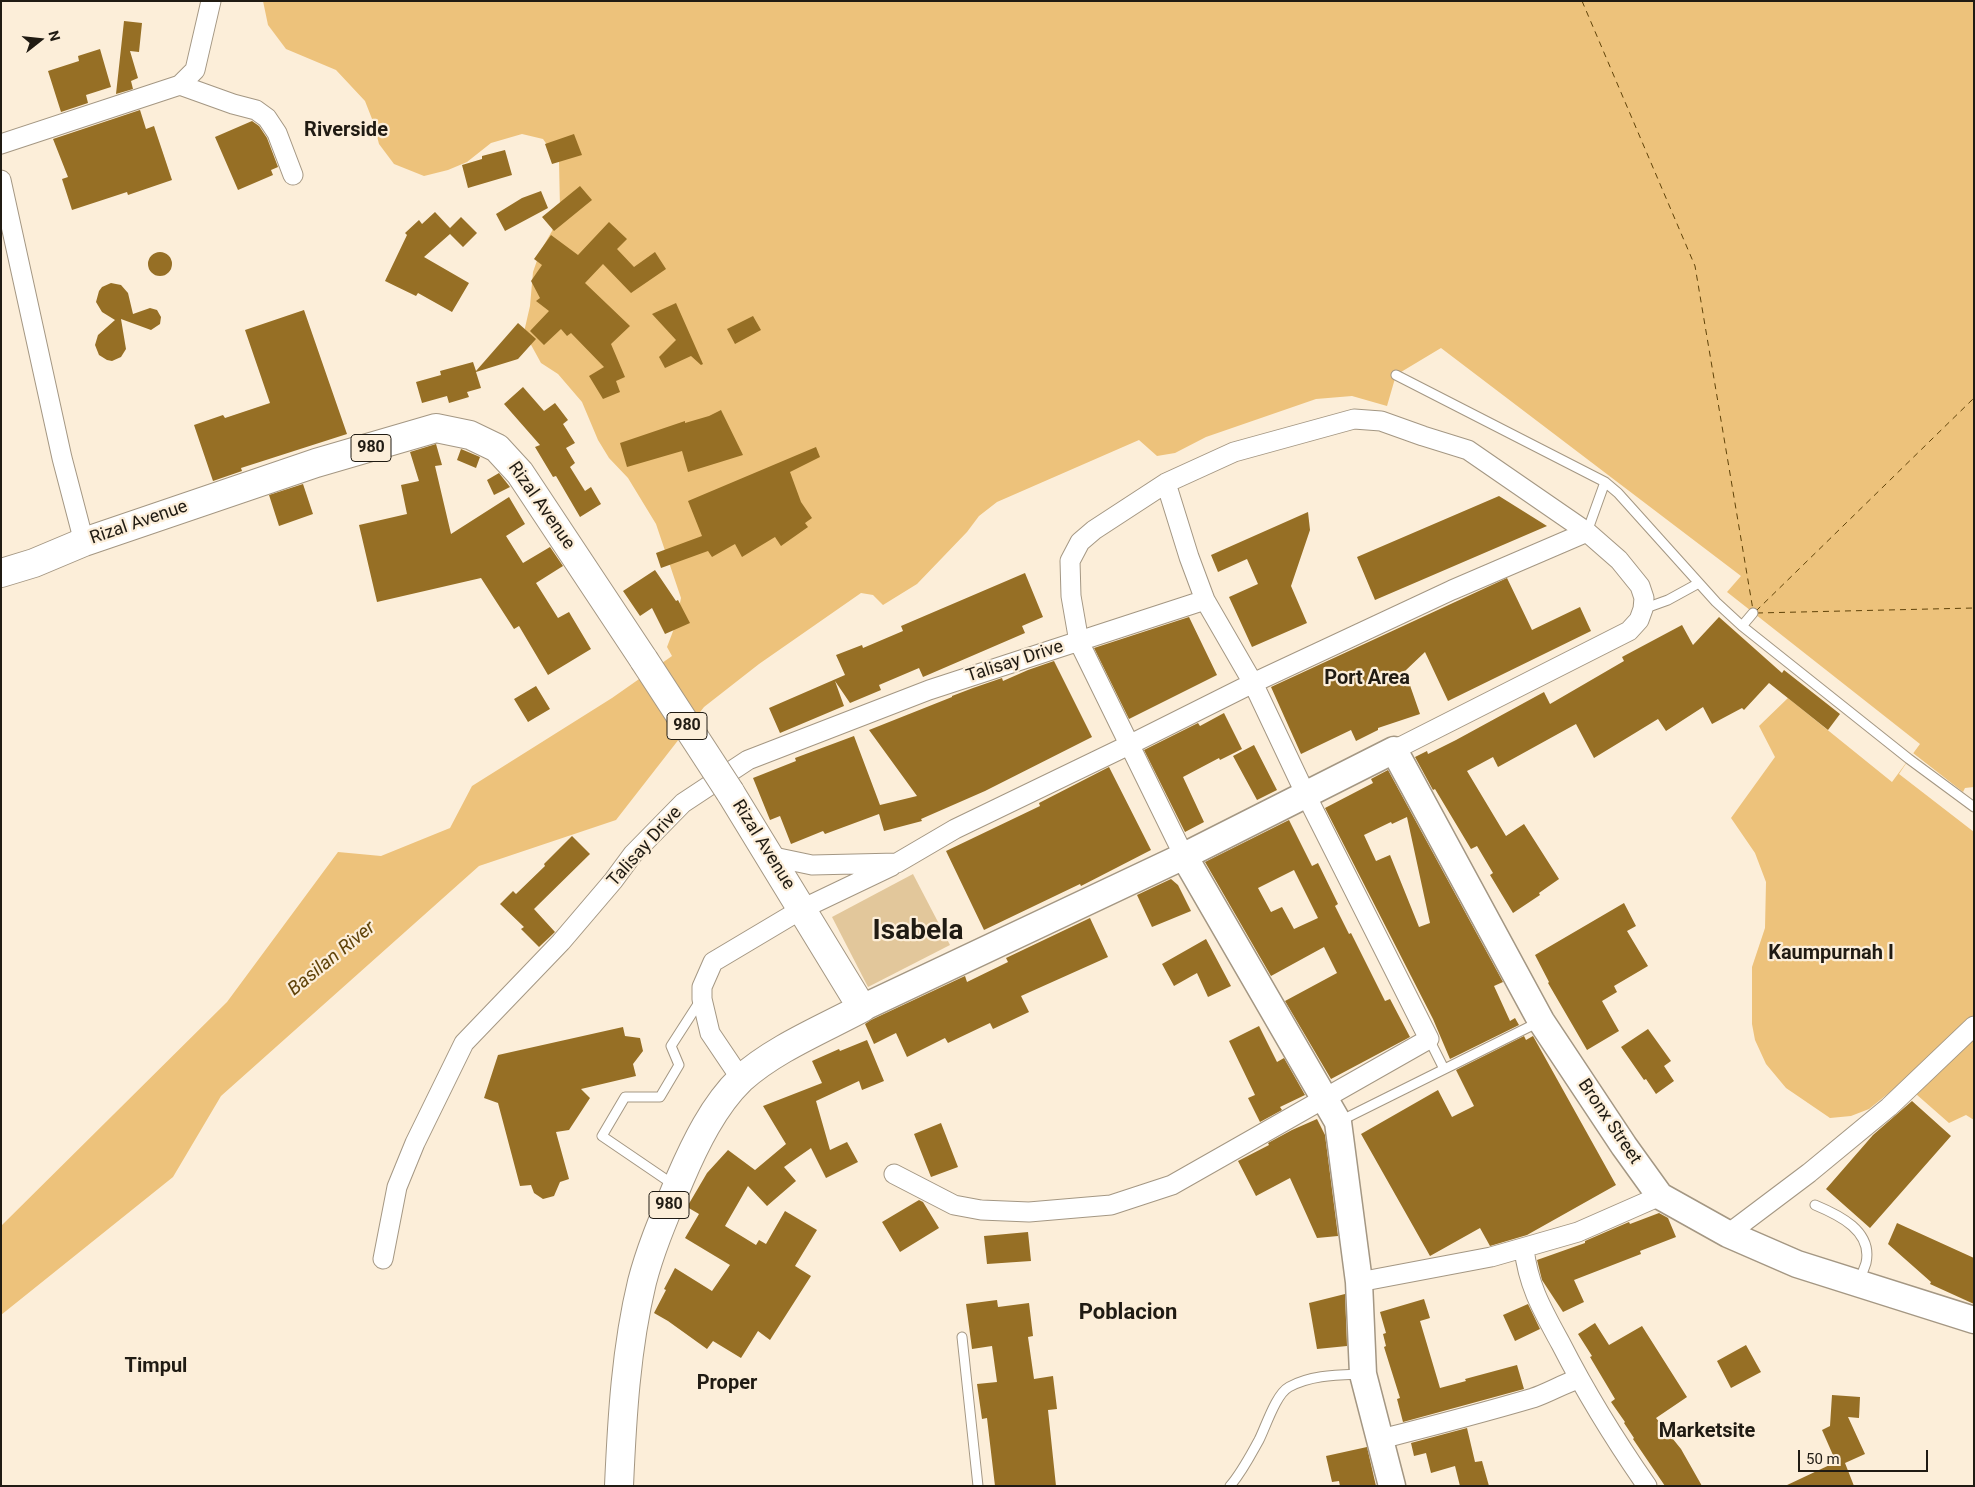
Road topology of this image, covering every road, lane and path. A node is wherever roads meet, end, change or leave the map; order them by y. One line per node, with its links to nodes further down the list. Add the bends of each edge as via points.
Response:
1 (211, 1): 2 (street, via 195,70)
2 (180, 85): 3 (street); 4 (street, via 256,110 267,118 277,133)
3 (1, 144)
4 (293, 175)
5 (1, 180): 10 (street, via 62,458)
6 (1396, 375): 7 (lane)
7 (1605, 482): 9 (lane); 12 (lane, via 1618,492)
8 (1166, 483): 9 (street, via 1234,452 1354,418 1381,420 1468,450); 13 (street); 17 (street, via 1080,542 1070,561 1071,596)
9 (1588, 532): 14 (street, via 1619,560 1640,586); 18 (street, via 1452,590)
10 (84, 542): 11 (main road, Rizal Avenue / 980); 23 (main road, Rizal Avenue / 980, bridge, via 316,463 436,428 470,435 497,448 520,473)
11 (1, 573)
12 (1699, 583): 14 (lane); 16 (lane)
13 (1205, 600): 17 (street, Talisay Drive); 18 (street)
14 (1644, 609): 20 (street, via 1629,631)
15 (1753, 614): 16 (lane)
16 (1742, 626): 22 (lane)
17 (1079, 642): 19 (street); 42 (street, Talisay Drive, via 929,690 748,760 683,803 633,854 555,949 464,1043 397,1187)
18 (1253, 683): 19 (street); 21 (street)
19 (1131, 744): 24 (street); 25 (street, via 955,829)
20 (1394, 750): 21 (street); 29 (street, Bronx Street)
21 (1306, 795): 24 (street); 31 (street)
22 (1974, 807)
23 (769, 856): 25 (street, via 812,866); 26 (main road, Rizal Avenue / 980)
24 (1184, 856): 28 (street); 34 (street)
25 (898, 863): 26 (street)
26 (802, 909): 27 (street, via 713,962 702,987); 28 (main road, Rizal Avenue / 980)
27 (702, 999): 33 (street, via 710,1032); 37 (lane, via 671,1046 679,1065 660,1097 625,1096 602,1136)
28 (862, 1008): 33 (main road, 980, via 782,1051)
29 (1541, 1020): 32 (lane); 38 (street, Bronx Street)
30 (1974, 1026): 40 (street, via 1889,1107)
31 (1429, 1040): 32 (lane); 34 (street)
32 (1444, 1069): 35 (lane)
33 (741, 1079): 37 (main road, 980, via 705,1128)
34 (1325, 1100): 35 (street); 36 (street, via 1172,1185 1111,1205 1029,1212 981,1210 954,1205)
35 (1338, 1122): 43 (street)
36 (894, 1174)
37 (677, 1187): 50 (main road, 980, via 642,1282 622,1420)
38 (1660, 1196): 40 (street, Bronx Street); 41 (street, via 1578,1232)
39 (1815, 1205): 44 (lane, via 1836,1214 1858,1230 1866,1262)
40 (1728, 1234): 44 (street, Bronx Street, via 1797,1264)
41 (1524, 1248): 43 (street); 48 (street, via 1531,1286)
42 (383, 1259)
43 (1359, 1282): 47 (street)
44 (1858, 1284): 45 (street, Bronx Street)
45 (1974, 1320)
46 (962, 1337): 51 (lane)
47 (1363, 1374): 49 (street); 52 (lane, via 1324,1376 1288,1387)
48 (1578, 1379): 49 (street, via 1534,1397); 54 (street)
49 (1381, 1439): 53 (street)
50 (619, 1486)
51 (978, 1486)
52 (1230, 1486)
53 (1392, 1486)
54 (1647, 1486)

